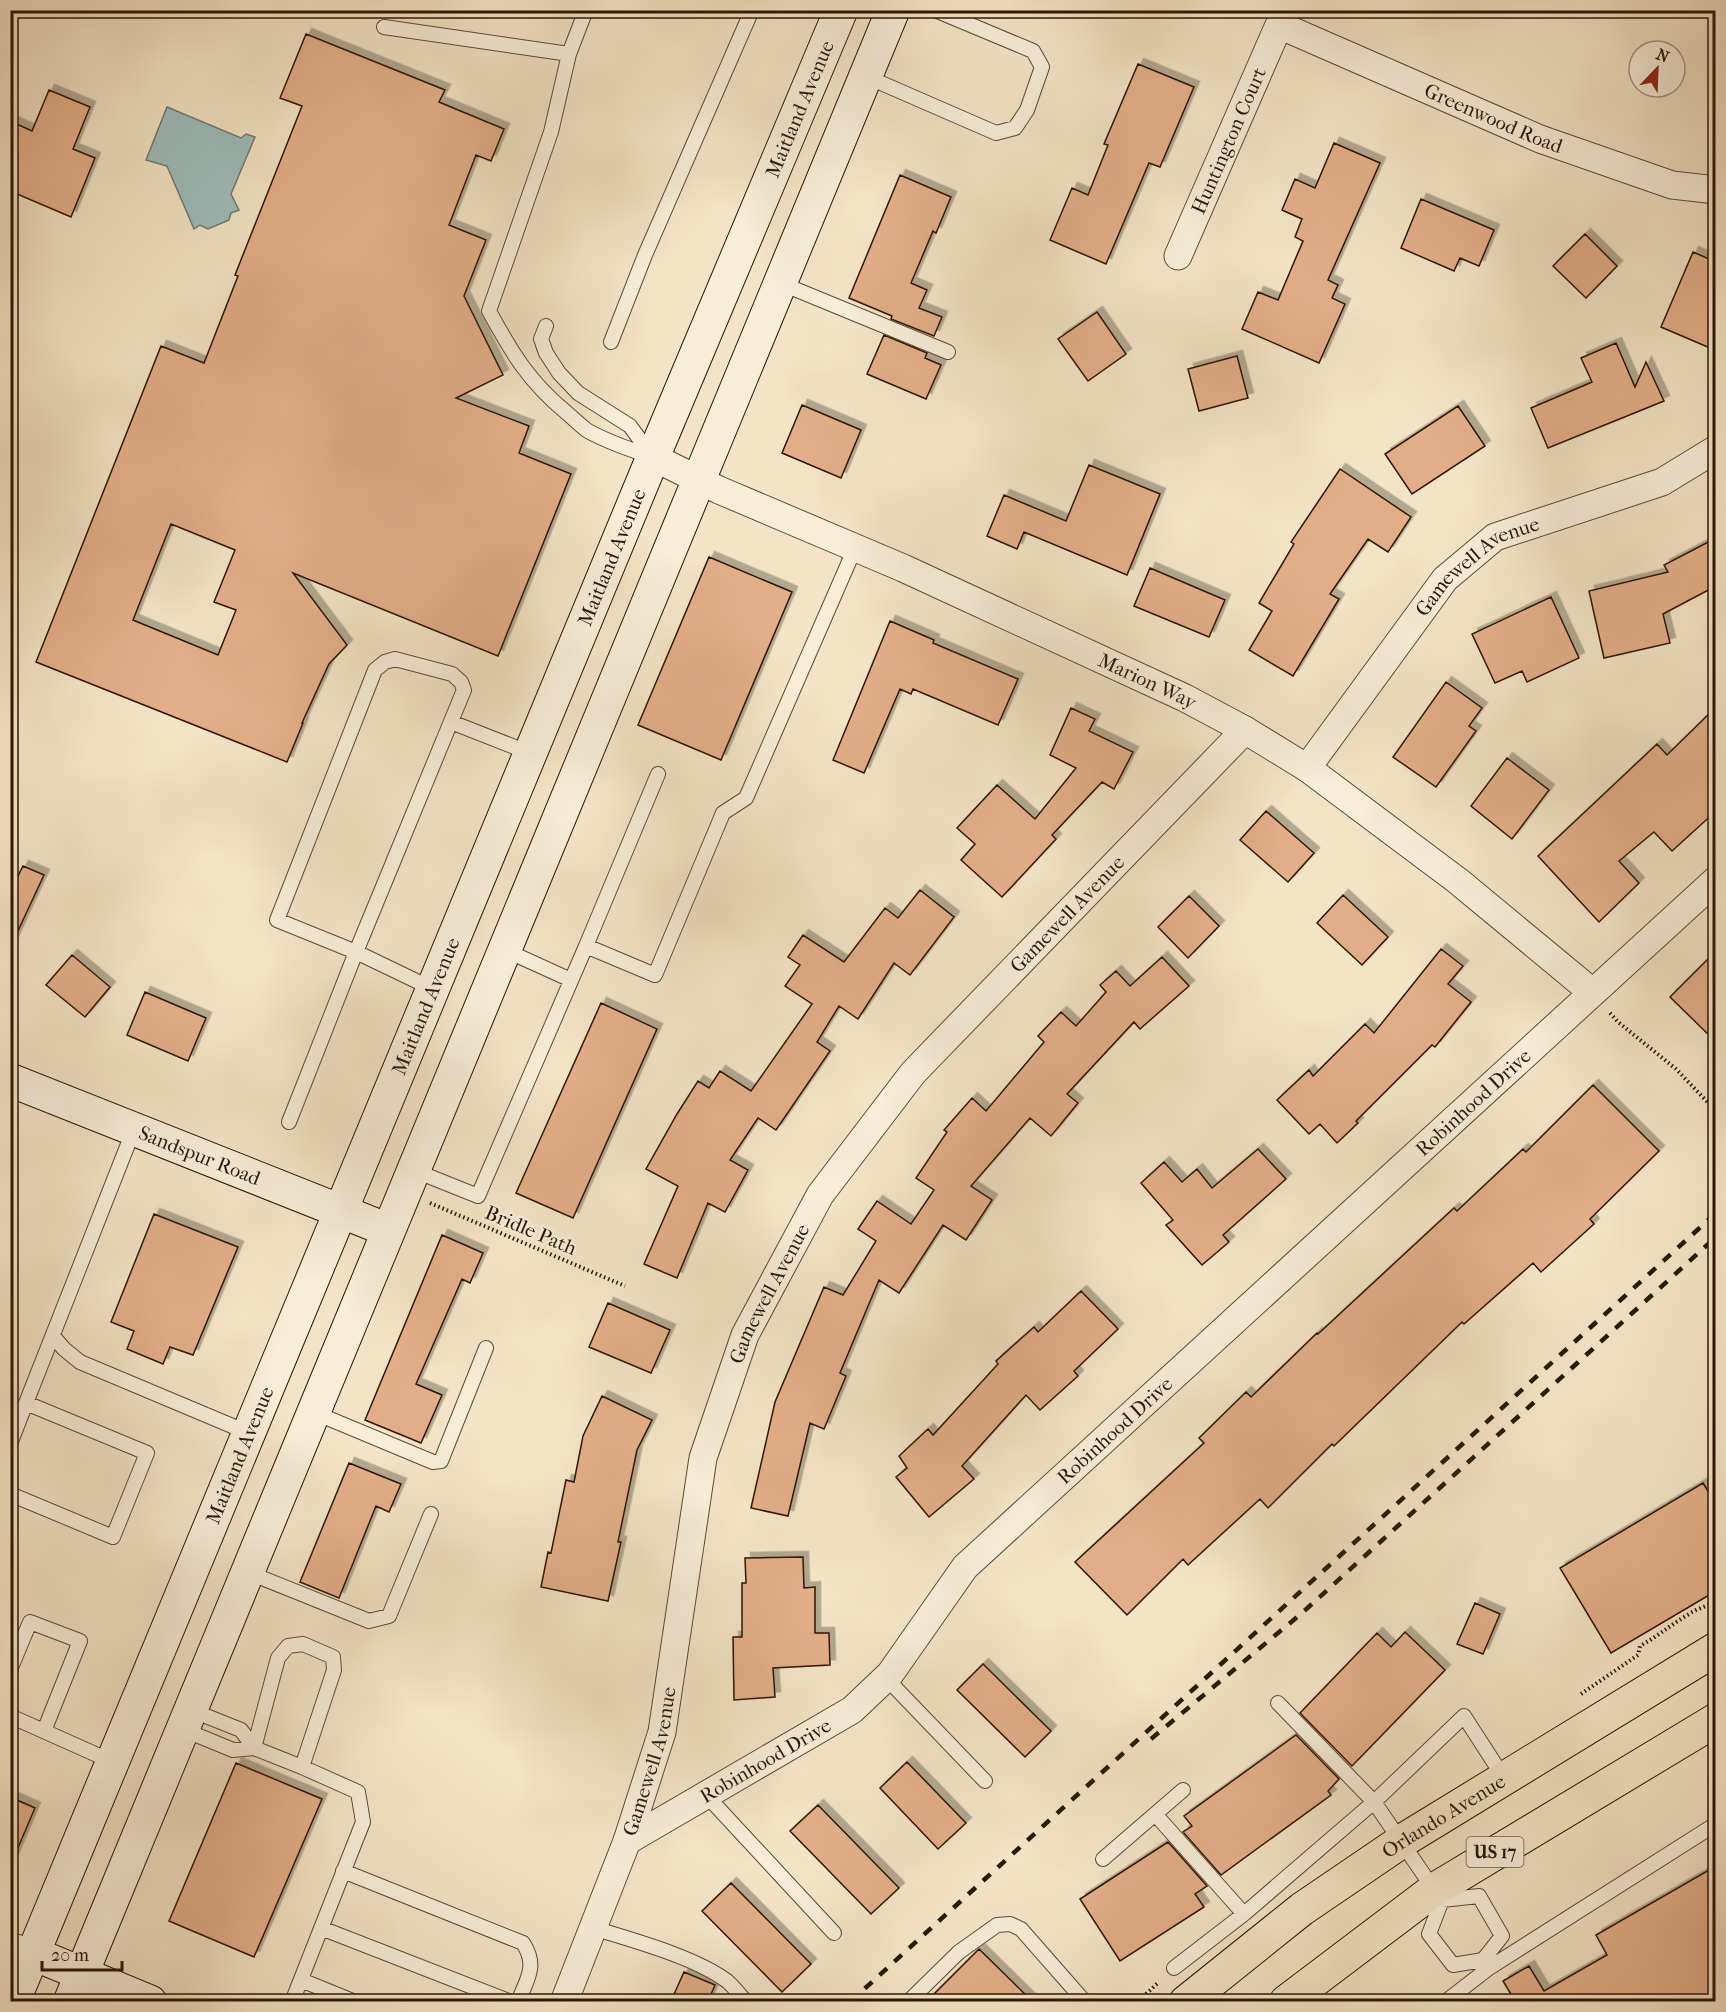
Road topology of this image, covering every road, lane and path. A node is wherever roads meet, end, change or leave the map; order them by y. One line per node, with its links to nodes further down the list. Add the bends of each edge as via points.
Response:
1 (586, 10): 8 (lane)
2 (752, 10): 14 (lane)
3 (841, 10): 17 (main road, Maitland Avenue)
4 (893, 10): 9 (main road)
5 (936, 10): 9 (lane, via 1033,51 1042,67 1027,110 1015,128 996,133)
6 (1279, 25): 10 (street, Greenwood Road, via 1540,139 1672,185); 11 (street, Huntington Court)
7 (384, 27): 8 (lane)
8 (569, 54): 17 (lane, via 551,132 489,311 516,359 556,404 587,430)
9 (866, 76): 12 (main road)
10 (1716, 190)
11 (1178, 256)
12 (780, 283): 15 (lane); 18 (main road)
13 (546, 326): 17 (lane, via 541,339 559,373 578,393 630,426)
14 (611, 342)
15 (948, 352)
16 (1716, 449): 23 (street, Gamewell Avenue, via 1662,482 1495,537 1445,579)
17 (653, 457): 18 (street, Marion Way); 22 (main road, Maitland Avenue)
18 (698, 479): 19 (street, Marion Way); 27 (main road)
19 (855, 548): 21 (street, Marion Way, via 1174,693); 26 (lane, via 746,798 723,813 655,975)
20 (451, 722): 22 (lane); 28 (lane); 28 (lane, via 465,690 452,674 395,659 375,670 278,920)
21 (1245, 730): 23 (street, Marion Way); 69 (street, Gamewell Avenue, via 913,1073 820,1195 745,1335 703,1458 662,1732)
22 (530, 753): 30 (main road, Maitland Avenue)
23 (1307, 768): 31 (street, Marion Way, via 1458,881)
24 (658, 774): 26 (lane)
25 (1716, 880): 31 (street, Robinhood Drive)
26 (586, 946): 29 (lane)
27 (504, 950): 29 (lane); 36 (main road)
28 (356, 952): 30 (lane); 34 (lane)
29 (571, 980): 36 (lane, via 478,1196)
30 (433, 989): 38 (main road, Maitland Avenue)
31 (1592, 992): 33 (path, via 1618,1022 1676,1069); 52 (street, Robinhood Drive, via 965,1567)
32 (10, 1080): 35 (main road, Sandspur Road)
33 (1716, 1111)
34 (289, 1122)
35 (134, 1129): 38 (main road, Sandspur Road); 41 (lane)
36 (413, 1170): 39 (main road)
37 (424, 1201): 40 (path, Bridle Path)
38 (341, 1211): 39 (main road, Sandspur Road); 45 (main road, Maitland Avenue)
39 (388, 1230): 44 (main road)
40 (625, 1286)
41 (53, 1336): 43 (lane); 45 (lane, via 80,1362)
42 (486, 1348): 44 (lane, via 441,1461 433,1462)
43 (26, 1403): 46 (lane); 47 (lane, via 147,1453 113,1537)
44 (313, 1412): 49 (main road)
45 (249, 1433): 59 (main road, Maitland Avenue)
46 (10, 1444)
47 (10, 1494)
48 (431, 1514): 49 (lane, via 389,1616 369,1621)
49 (247, 1572): 55 (main road)
50 (1716, 1649): 61 (main road, Orlando Avenue)
51 (10, 1670): 57 (lane, via 30,1622 80,1641)
52 (886, 1678): 62 (lane); 64 (street, Robinhood Drive, via 852,1710)
53 (1278, 1703): 65 (lane)
54 (10, 1716): 57 (lane)
55 (186, 1719): 58 (lane, via 233,1750); 58 (lane, via 241,1730); 81 (main road)
56 (1716, 1720): 72 (main road, US 17)
57 (44, 1731): 59 (lane)
58 (254, 1748): 60 (lane); 60 (lane, via 278,1658 288,1646 303,1644 333,1657 334,1670)
59 (113, 1762): 77 (main road, Maitland Avenue)
60 (302, 1767): 71 (lane, via 357,1792 363,1822)
61 (1504, 1778): 65 (lane, via 1464,1716); 68 (main road, Orlando Avenue)
62 (985, 1781)
63 (1183, 1790): 66 (lane)
64 (706, 1795): 69 (street, Robinhood Drive); 76 (lane)
65 (1374, 1802): 68 (lane); 73 (lane)
66 (1155, 1814): 70 (lane); 73 (lane)
67 (1716, 1824): 78 (lane)
68 (1402, 1840): 72 (lane); 92 (main road, Orlando Avenue, via 1302,1909)
69 (627, 1841): 75 (street, Gamewell Avenue)
70 (1103, 1859)
71 (343, 1871): 74 (lane); 87 (lane, via 523,1943 530,1954 531,1968)
72 (1438, 1895): 78 (lane, via 1429,1934 1453,1965); 78 (lane, via 1479,1896 1502,1936); 93 (main road, US 17)
73 (1244, 1914): 79 (lane)
74 (321, 1928): 80 (lane); 86 (lane)
75 (593, 1928): 88 (street, Gamewell Avenue); 89 (lane, via 634,1940 714,1973)
76 (834, 1933)
77 (22, 1950): 81 (main road); 82 (main road, Maitland Avenue)
78 (1486, 1964): 94 (lane)
79 (1174, 1968)
80 (301, 1980): 84 (lane); 85 (lane)
81 (76, 1987): 83 (main road)
82 (14, 2001)
83 (150, 2001)
84 (292, 2001)
85 (354, 2001)
86 (510, 2001)
87 (518, 2001)
88 (564, 2001)
89 (746, 2001)
90 (908, 2001): 91 (lane, via 959,1952 997,1925 1010,1924 1020,1929)
91 (1085, 2001)
92 (1186, 2001)
93 (1286, 2001)
94 (1445, 2001)

